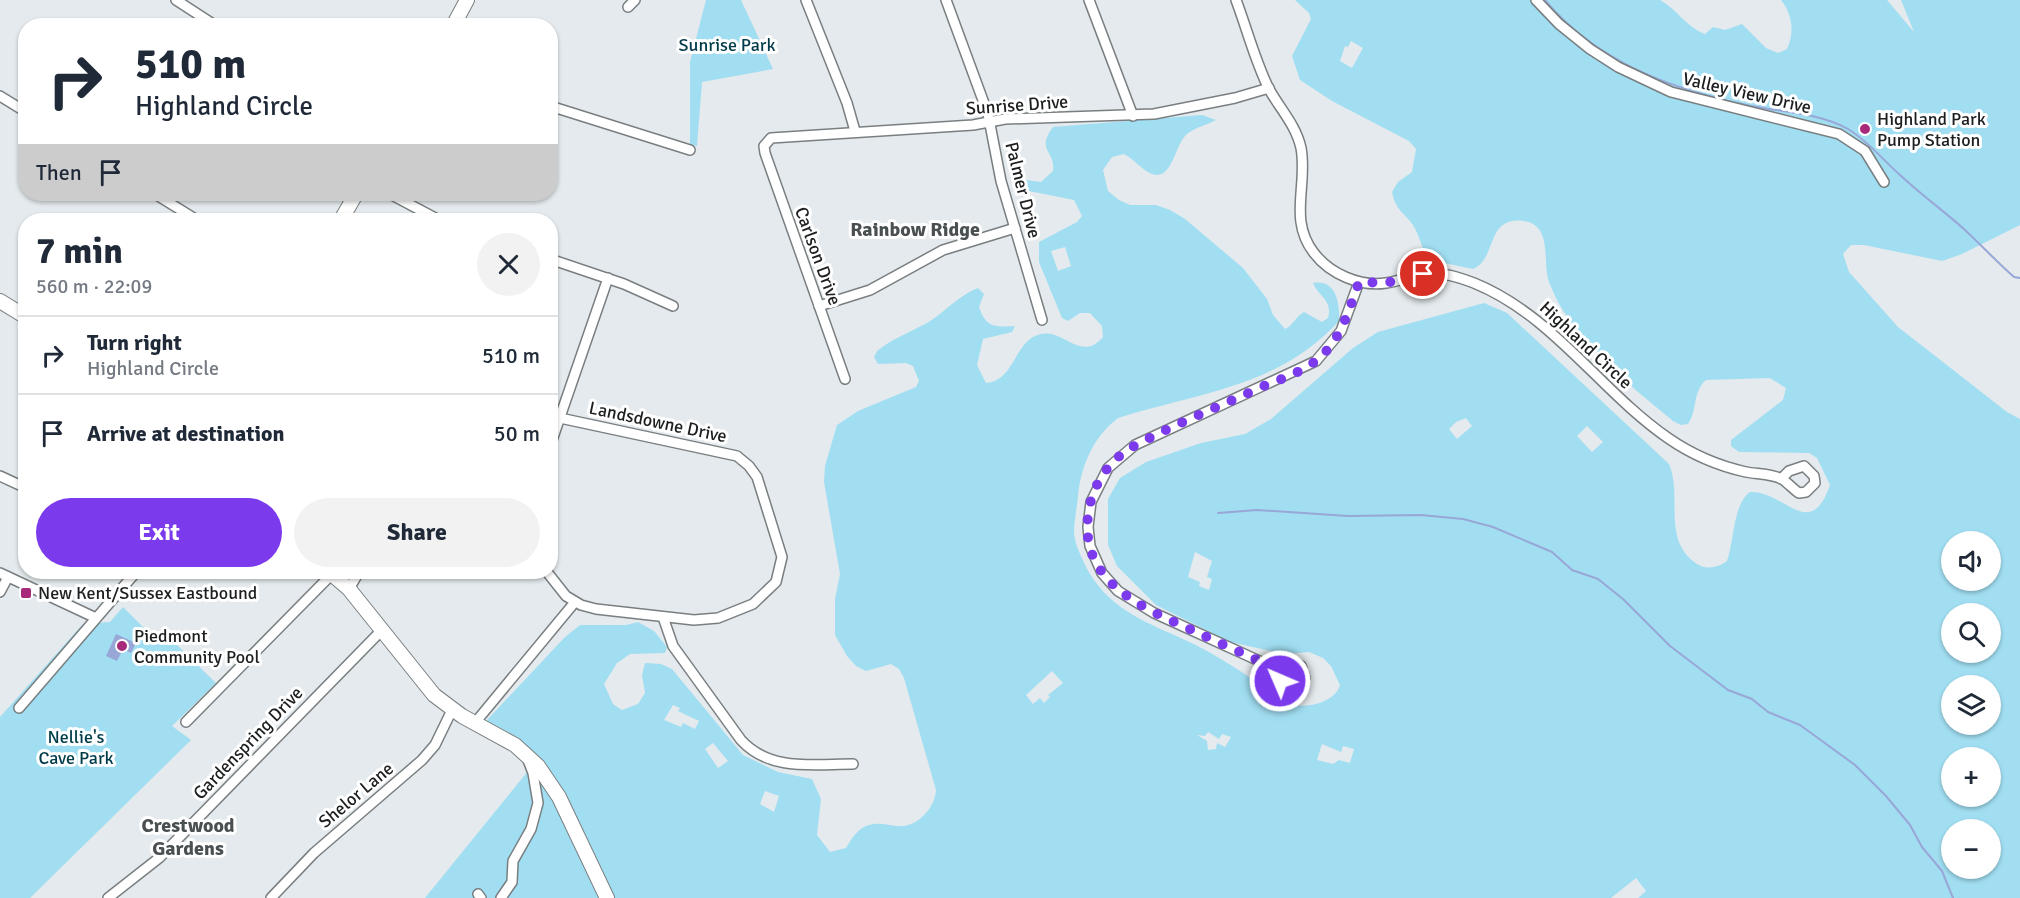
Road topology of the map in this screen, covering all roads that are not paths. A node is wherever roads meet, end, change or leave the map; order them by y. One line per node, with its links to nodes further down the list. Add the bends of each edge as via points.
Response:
1 (176, 0): 8 (street)
2 (467, 0): 9 (street)
3 (806, 0): 16 (street)
4 (946, 0): 15 (street, Palmer Drive)
5 (1089, 0): 14 (street)
6 (1236, 0): 10 (street, Highland Circle)
7 (1536, 0): 19 (street, Valley View Drive, via 1590,49 1671,92 1839,134 1865,151)
8 (204, 18)
9 (457, 18)
10 (1269, 88): 14 (street, Sunrise Drive, via 1178,110); 27 (street, Highland Circle, via 1290,120 1301,149 1298,209 1305,238 1324,264)
11 (0, 96): 12 (street)
12 (18, 107)
13 (558, 109): 18 (street)
14 (1133, 116): 15 (street, Sunrise Drive)
15 (990, 122): 16 (street, Sunrise Drive); 24 (street, Palmer Drive)
16 (855, 131): 17 (street, Sunrise Drive, via 776,136)
17 (766, 143): 30 (street, Carlson Drive, via 765,153)
18 (690, 150)
19 (1884, 182)
20 (166, 201): 22 (street)
21 (403, 201): 23 (street)
22 (186, 213)
23 (426, 213)
24 (1015, 228): 30 (street, via 943,250 870,290); 32 (street, Palmer Drive)
25 (558, 261): 26 (street)
26 (608, 278): 29 (street); 34 (street)
27 (1359, 282): 37 (street, Highland Circle, via 1379,284 1440,274 1478,284 1531,315 1617,398 1675,443 1715,462); 51 (street, via 1341,331 1316,360 1135,446 1108,468 1091,502 1090,546 1102,573 1118,591 1154,613)
28 (0, 302): 31 (street)
29 (673, 306)
30 (819, 306): 33 (street, Carlson Drive)
31 (18, 312)
32 (1042, 320)
33 (845, 379)
34 (560, 418): 35 (street); 48 (street, Landsdowne Drive, via 728,452 744,460 757,477 781,547 776,582 753,604 733,614 694,620)
35 (558, 424)
36 (0, 476): 38 (street)
37 (1781, 479)
38 (18, 484)
39 (4, 575): 46 (street); 49 (street)
40 (130, 579): 49 (street)
41 (324, 579): 54 (street)
42 (337, 579): 45 (street)
43 (355, 579): 45 (street)
44 (552, 579): 47 (street)
45 (349, 589): 50 (street)
46 (0, 592)
47 (575, 602): 48 (street, Landsdowne Drive, via 596,609); 55 (street)
48 (663, 617): 57 (street, via 673,646 753,752 784,764)
49 (96, 618): 52 (street)
50 (381, 630): 53 (street, via 423,684); 58 (street, Gardenspring Drive, via 159,858)
51 (1277, 669)
52 (18, 708)
53 (452, 710): 55 (street); 59 (street, Shelor Lane, via 435,745 415,767 314,853)
54 (186, 722)
55 (474, 724): 56 (street)
56 (525, 753): 60 (street, via 538,803 531,829 513,861 512,882); 61 (street, via 559,796)
57 (853, 764)
58 (108, 898)
59 (271, 898)
60 (501, 898)
61 (607, 898)

